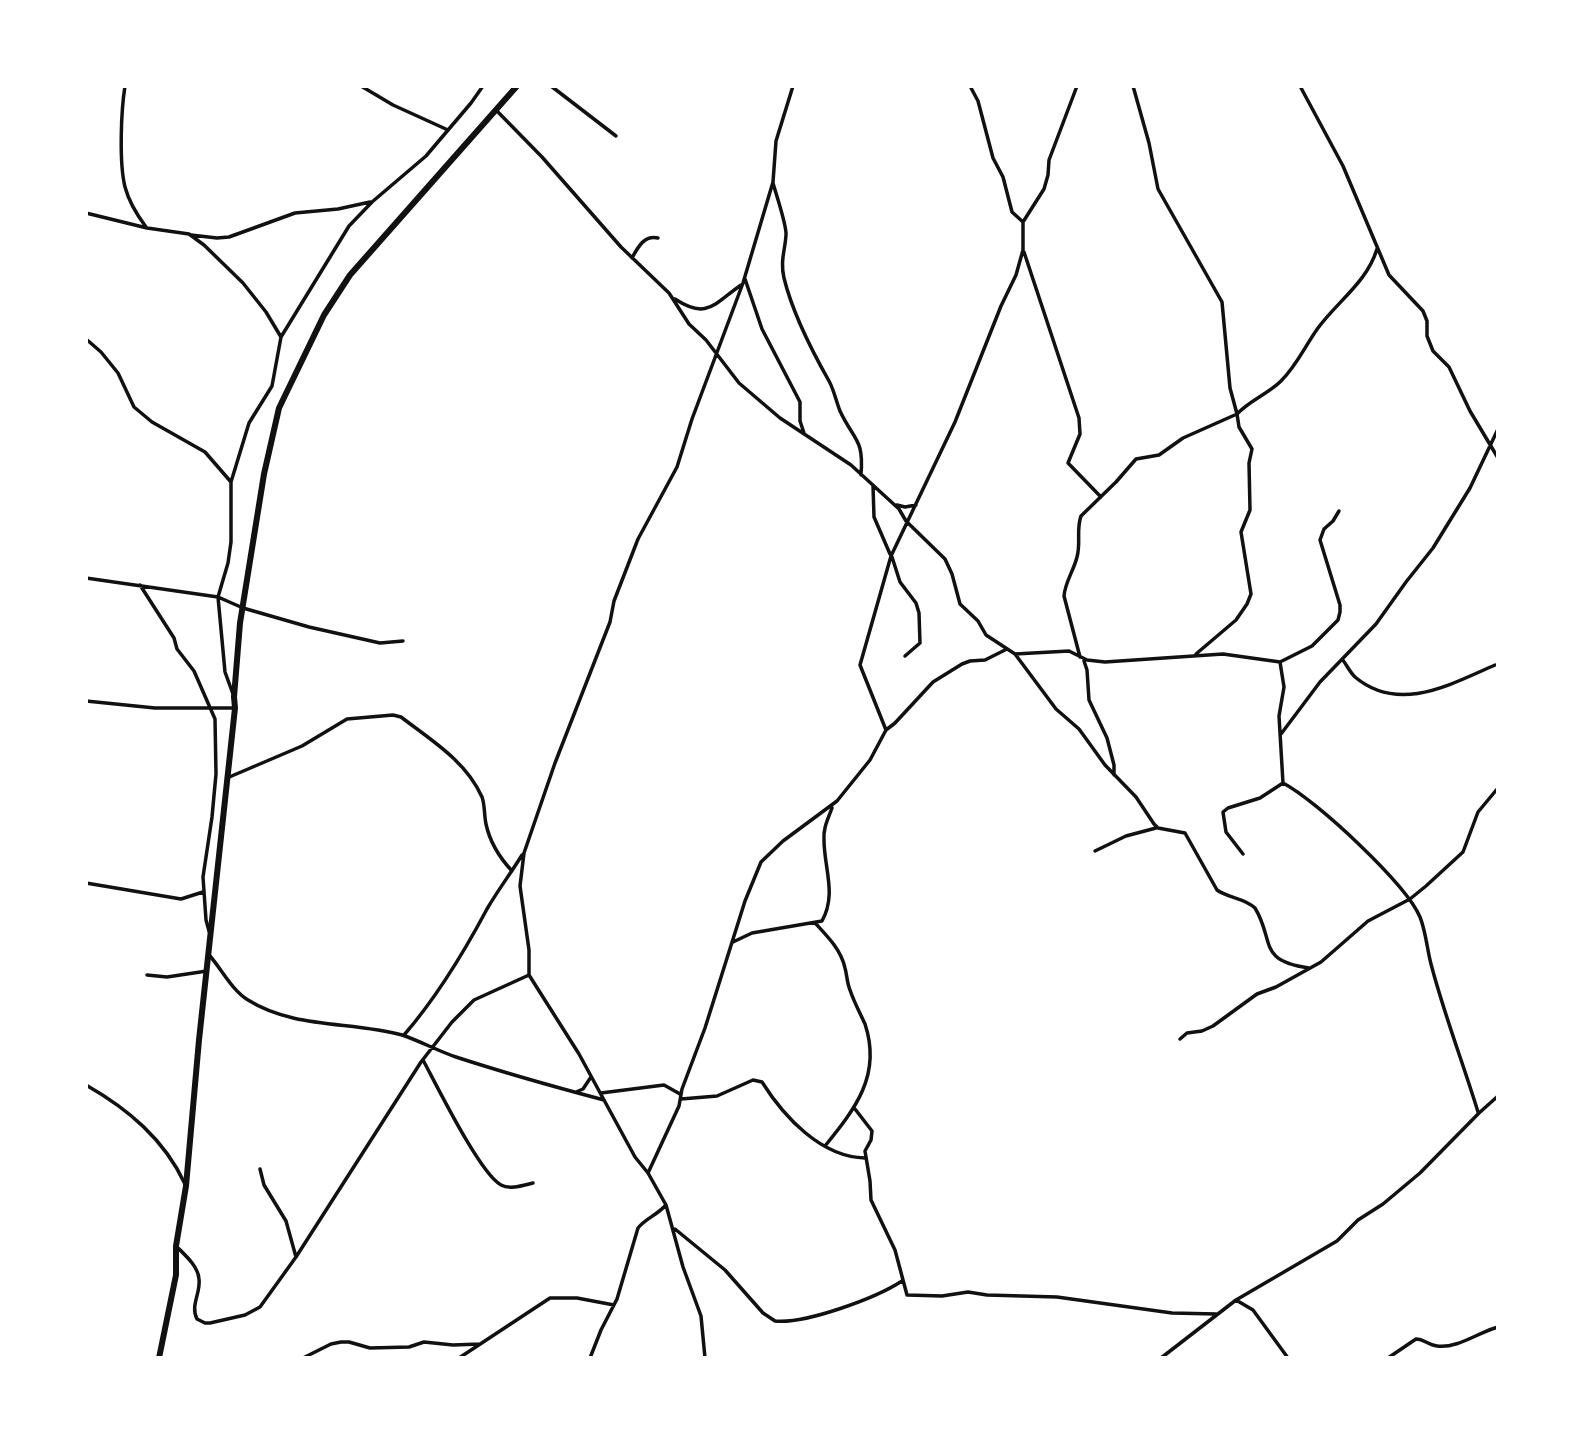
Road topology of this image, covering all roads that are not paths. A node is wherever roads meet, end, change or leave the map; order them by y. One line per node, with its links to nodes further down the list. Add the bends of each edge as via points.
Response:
1 (125, 86): 18 (street, via 125,186)
2 (360, 86): 12 (street)
3 (483, 86): 12 (street)
4 (517, 86): 11 (highway)
5 (551, 86): 13 (street)
6 (796, 86): 14 (street, via 776,141)
7 (970, 86): 17 (street, via 1012,212)
8 (1077, 86): 17 (street, via 1049,159 1046,182)
9 (1133, 86): 30 (street, via 1158,189 1223,302 1230,388)
10 (1300, 86): 21 (street, via 1343,166)
11 (495, 108): 23 (street); 47 (highway, via 350,275 313,336 278,408)
12 (448, 130): 15 (street)
13 (617, 136)
14 (773, 182): 24 (street); 35 (street, via 786,230 781,256 786,287 813,355 859,441)
15 (372, 202): 19 (street, via 295,213 229,237); 27 (street, via 349,226)
16 (86, 212): 18 (street)
17 (1023, 222): 22 (street)
18 (147, 228): 19 (street)
19 (189, 234): 27 (street, via 243,283)
20 (658, 238): 23 (street, via 645,239)
21 (1377, 249): 30 (street, via 1366,272 1317,329 1293,368); 33 (street, via 1389,275 1423,311 1433,351 1449,367)
22 (1023, 250): 38 (street, via 1079,418 1080,434 1068,463); 40 (street, via 962,405)
23 (632, 258): 26 (street)
24 (745, 277): 25 (street); 32 (street, via 762,329 800,402)
25 (743, 283): 26 (street, via 700,310); 29 (street)
26 (673, 298): 29 (street, via 689,324)
27 (281, 337): 36 (street, via 272,386 249,423)
28 (86, 339): 36 (street, via 118,373 134,407 205,453)
29 (716, 352): 32 (street, via 740,383); 70 (street, via 677,467 638,540 614,601)
30 (1237, 414): 38 (street, via 1183,438 1159,455 1136,458); 51 (street, via 1252,449 1250,510 1241,532 1251,594 1236,620)
31 (1498, 429): 33 (street)
32 (804, 433): 35 (street)
33 (1491, 442): 34 (street); 54 (street, via 1466,495 1433,548 1376,625)
34 (1498, 458)
35 (861, 475): 37 (street)
36 (231, 482): 46 (street, via 228,563)
37 (873, 486): 39 (street); 43 (street, via 874,517)
38 (1101, 497): 53 (street, via 1079,522 1078,554 1065,588 1065,606)
39 (895, 505): 40 (street); 42 (street)
40 (916, 505): 42 (street)
41 (1339, 510): 55 (street, via 1320,540 1340,605 1338,620 1312,646)
42 (906, 522): 43 (street); 49 (street, via 945,559 960,604 986,635)
43 (891, 555): 52 (street, via 900,582 919,613 920,643); 61 (street, via 860,665)
44 (86, 578): 45 (street)
45 (140, 585): 46 (street); 60 (street, via 194,671)
46 (218, 597): 47 (street); 57 (street, via 225,672)
47 (243, 608): 48 (street, via 380,643); 57 (highway)
48 (403, 641)
49 (1006, 650): 50 (street); 61 (street, via 962,664 933,682)
50 (1015, 654): 53 (street, via 1065,651); 63 (street)
51 (1196, 654): 53 (street, via 1105,663); 55 (street)
52 (905, 656)
53 (1081, 657): 63 (street, via 1087,665 1089,700 1107,738)
54 (1342, 659): 56 (street, via 1352,674 1367,684 1414,695); 62 (street)
55 (1280, 662): 62 (street, via 1284,687)
56 (1495, 665)
57 (234, 696): 59 (highway)
58 (86, 701): 60 (street)
59 (235, 708): 60 (street); 64 (highway)
60 (212, 709): 74 (street, via 216,774)
61 (886, 730): 67 (street, via 865,768)
62 (1281, 734): 65 (street)
63 (1114, 775): 68 (street)
64 (227, 778): 72 (street, via 302,746 347,719 401,717 439,745 469,776 482,797 492,843); 77 (highway)
65 (1283, 783): 71 (street, via 1223,812 1226,832); 75 (street, via 1322,810)
66 (1498, 788): 75 (street, via 1478,812 1463,852)
67 (832, 806): 76 (street, via 824,834 830,897 824,917); 78 (street, via 761,862)
68 (1158, 828): 69 (street); 80 (street, via 1185,833 1217,890 1253,905 1274,955)
69 (1095, 850)
70 (524, 853): 72 (street); 83 (street, via 520,886)
71 (1243, 854)
72 (512, 871): 84 (street, via 452,970)
73 (86, 883): 74 (street, via 181,899)
74 (204, 892): 77 (street)
75 (1410, 900): 80 (street, via 1367,921 1328,958); 96 (street, via 1420,916)
76 (816, 923): 78 (street, via 752,933); 95 (street, via 845,966 868,1038 870,1072)
77 (211, 936): 79 (highway)
78 (731, 943): 92 (street)
79 (209, 956): 81 (highway); 84 (street, via 239,992 265,1009 298,1019)
80 (1309, 968): 85 (street, via 1257,994 1213,1026)
81 (207, 971): 82 (street); 102 (highway)
82 (147, 975)
83 (529, 975): 86 (street, via 474,1000); 88 (street)
84 (404, 1036): 86 (street)
85 (1181, 1039)
86 (432, 1048): 87 (street); 90 (street)
87 (423, 1060): 101 (street, via 490,1174 503,1186); 106 (street)
88 (591, 1077): 90 (street); 91 (street)
89 (86, 1084): 102 (street, via 126,1111 161,1144)
90 (575, 1092): 94 (street)
91 (601, 1093): 92 (street, via 664,1085); 94 (street)
92 (681, 1096): 97 (street, via 716,1096 752,1080 762,1082 791,1119); 100 (street, via 672,1126)
93 (1498, 1096): 96 (street)
94 (604, 1100): 100 (street)
95 (855, 1109): 97 (street); 98 (street, via 872,1131)
96 (1479, 1113): 108 (street, via 1426,1168 1337,1241)
97 (825, 1146): 98 (street, via 849,1157)
98 (865, 1158): 107 (street, via 871,1200 898,1256)
99 (260, 1169): 106 (street, via 264,1185 286,1221)
100 (648, 1173): 103 (street)
101 (533, 1183)
102 (186, 1186): 105 (highway)
103 (666, 1205): 104 (street); 109 (street, via 638,1228)
104 (673, 1227): 107 (street, via 725,1270 775,1321 818,1315); 117 (street, via 701,1316)
105 (176, 1246): 106 (street, via 200,1278 194,1316 205,1323 256,1310); 113 (highway, via 176,1275)
106 (296, 1257)
107 (902, 1281): 110 (street, via 910,1296 968,1292 1057,1297 1172,1313)
108 (1236, 1300): 110 (street); 119 (street, via 1253,1310)
109 (614, 1305): 112 (street, via 550,1298); 116 (street)
110 (1216, 1314): 118 (street)
111 (1498, 1327): 120 (street, via 1450,1346 1416,1339)
112 (481, 1344): 114 (street, via 424,1342 370,1348 341,1342); 115 (street)
113 (159, 1358)
114 (303, 1358)
115 (459, 1358)
116 (590, 1358)
117 (705, 1358)
118 (1161, 1358)
119 (1288, 1358)
120 (1388, 1358)

